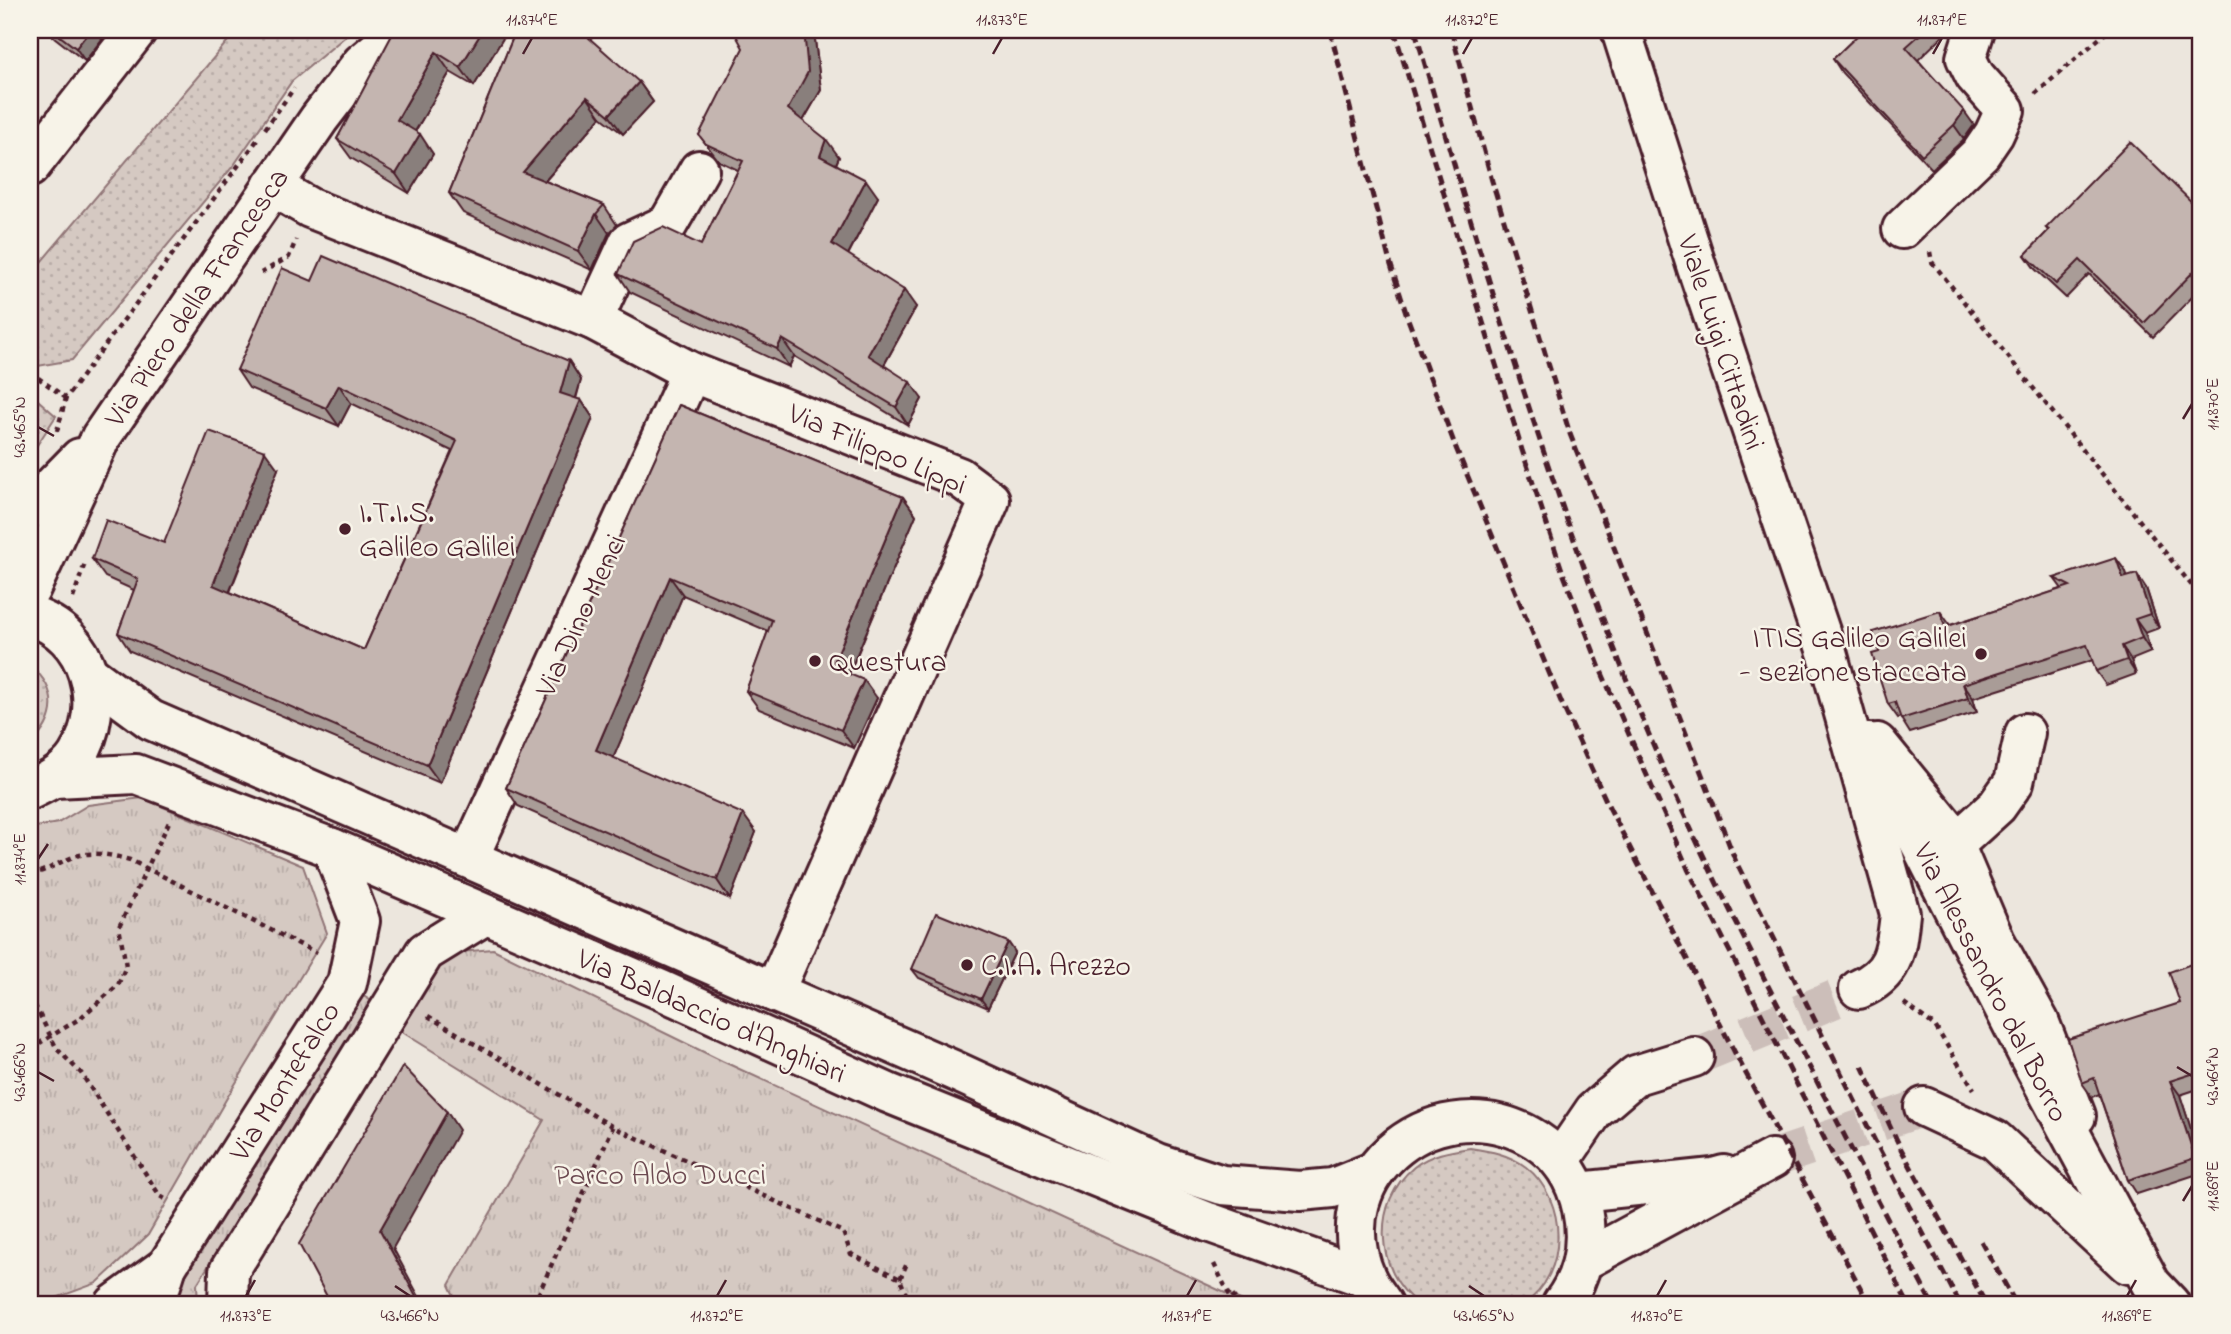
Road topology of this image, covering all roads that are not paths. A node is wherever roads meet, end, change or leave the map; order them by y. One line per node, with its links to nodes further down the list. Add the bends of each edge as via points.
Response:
1 (137, 30): 5 (main road)
2 (401, 30): 7 (main road, Via Piero della Francesca, via 362,63)
3 (1622, 30): 15 (main road, Viale Luigi Cittadini)
4 (1975, 30): 8 (main road, via 1966,58 1975,76 2005,110 1981,153)
5 (30, 167)
6 (699, 170): 9 (main road, via 668,223 629,242)
7 (272, 186): 9 (main road, Via Filippo Lippi, via 310,208); 11 (main road, Via Piero della Francesca)
8 (1915, 236)
9 (593, 320): 10 (main road, Via Filippo Lippi)
10 (691, 372): 22 (main road, Via Dino Menci); 25 (main road, Via Filippo Lippi, via 959,477 990,500)
11 (101, 437): 12 (main road); 13 (main road, Via Piero della Francesca)
12 (30, 509)
13 (30, 590)
14 (30, 616): 16 (main road, via 61,632 79,652)
15 (1827, 652): 17 (main road, Via Alessandro dal Borro); 24 (main road, via 1900,914 1896,949 1883,977)
16 (90, 675): 19 (main road, via 94,703 89,732 76,758); 22 (main road, Via Baldaccio d'Anghiari, via 150,720)
17 (1858, 722): 20 (main road, via 1948,830); 33 (main road, Via Alessandro dal Borro, via 2027,1053)
18 (2025, 733): 20 (main road, via 2014,782 1997,806)
19 (42, 784): 21 (main road, Via Baldaccio d'Anghiari, via 136,774)
20 (1954, 845): 33 (main road, via 1994,941 2039,1021 2069,1099)
21 (332, 848): 23 (main road, Via Baldaccio d'Anghiari); 31 (main road, Via Montefalco, via 360,921 347,983)
22 (469, 858): 25 (main road, Via Baldaccio d'Anghiari)
23 (485, 915): 32 (main road, Via Baldaccio d'Anghiari, via 888,1094); 36 (main road, Via Montefalco, via 425,952 229,1271)
24 (1864, 987)
25 (774, 992): 28 (main road, Via Baldaccio d'Anghiari, via 1158,1164 1222,1185 1300,1191 1333,1188)
26 (1694, 1056): 29 (main road, via 1636,1075 1594,1111)
27 (1924, 1107): 33 (main road, via 1995,1140)
28 (1375, 1171): 29 (main road, via 1390,1153 1430,1127 1477,1119 1501,1123 1543,1144); 32 (main road, via 1357,1224 1357,1242)
29 (1569, 1177): 30 (main road, via 1586,1226); 30 (main road, via 1713,1178 1772,1159)
30 (1583, 1261): 37 (main road)
31 (167, 1266): 34 (main road); 35 (main road, Via Montefalco)
32 (1374, 1291)
33 (2160, 1294)
34 (115, 1304)
35 (155, 1304)
36 (228, 1304)
37 (1562, 1304)

